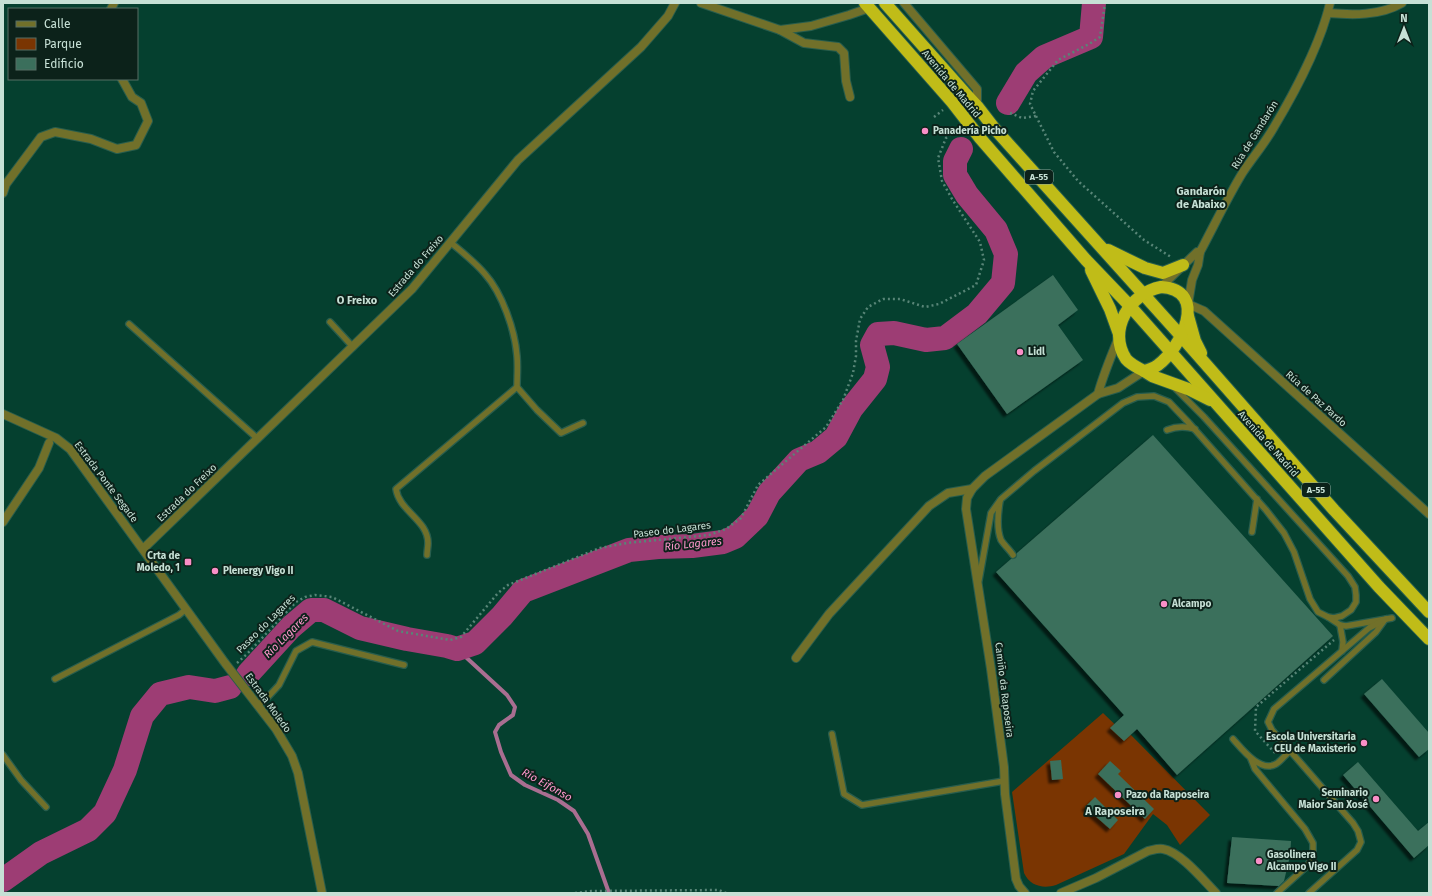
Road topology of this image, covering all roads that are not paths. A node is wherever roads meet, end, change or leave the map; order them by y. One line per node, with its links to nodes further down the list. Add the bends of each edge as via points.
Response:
1 (675, 3): 14 (street, Estrada do Freixo, via 668,16 641,47 518,160)
2 (701, 3): 9 (street)
3 (885, 3): 12 (highway, Avenida de Madrid / A-55)
4 (904, 3): 12 (street, via 977,88)
5 (1330, 3): 8 (street, Rúa de Gandarón)
6 (1402, 3): 8 (street, via 1386,10 1369,13)
7 (867, 5): 9 (street, via 849,15 811,26); 17 (highway, Avenida de Madrid / A-55)
8 (1328, 13): 16 (street, Rúa de Gandarón, via 1311,54 1274,128 1243,172)
9 (780, 30): 11 (street, via 804,43 838,47 844,53)
10 (123, 80): 13 (street, via 132,97 141,103 148,121 136,145 117,149 91,139 55,132 41,137 6,184)
11 (850, 97)
12 (977, 106): 15 (highway, Avenida de Madrid / A-55)
13 (3, 193)
14 (450, 242): 28 (street, Estrada do Freixo, via 412,289); 33 (lane, via 485,273 504,307 517,356)
15 (1101, 247): 19 (highway); 21 (highway, Avenida de Madrid / A-55)
16 (1200, 252): 18 (street, Rúa de Gandarón); 23 (street, Rúa de Gandarón, via 1192,280)
17 (1086, 260): 22 (highway, Avenida de Madrid / A-55); 26 (highway, via 1110,309)
18 (1183, 266): 19 (highway, via 1163,272); 20 (street, Rúa de Gandarón)
19 (1145, 268): 20 (highway)
20 (1163, 285): 21 (highway); 23 (highway, via 1183,296)
21 (1143, 294): 22 (highway); 27 (highway, A-55)
22 (1130, 306): 26 (highway, via 1120,325); 29 (highway, A-55)
23 (1188, 310): 27 (highway); 30 (highway, via 1195,341); 45 (street, Rúa de Paz Pardo, via 1204,311)
24 (330, 322): 28 (lane)
25 (129, 324): 40 (lane)
26 (1119, 335): 31 (highway, via 1127,360); 34 (street)
27 (1181, 336): 29 (highway); 30 (highway, Avenida de Madrid / A-55)
28 (353, 347): 40 (street, Estrada do Freixo)
29 (1171, 352): 31 (highway, via 1159,365); 35 (highway, Avenida de Madrid / A-55)
30 (1206, 365): 53 (highway, Avenida de Madrid / A-55, via 1334,510)
31 (1144, 372): 32 (highway); 34 (street, Camiño da Raposeira, via 1118,388)
32 (1168, 382): 35 (highway); 54 (lane, via 1204,417 1348,576 1355,587 1356,602 1351,610 1342,616)
33 (517, 387): 37 (lane, via 561,433); 49 (lane, via 396,489 397,497 423,526 428,541)
34 (1098, 394): 42 (street, Camiño da Raposeira, via 1002,462)
35 (1216, 403): 58 (highway, Avenida de Madrid / A-55, via 1379,587)
36 (3, 414): 48 (street, Estrada Ponte Segade, via 56,438 70,450)
37 (583, 423)
38 (1195, 429): 39 (lane, via 1187,426); 43 (lane, via 1169,402 1154,396 1137,397 1123,403); 44 (lane)
39 (1167, 430)
40 (258, 439): 48 (street, Estrada do Freixo)
41 (50, 444): 46 (street, via 39,468)
42 (972, 489): 51 (street, Camiño da Raposeira, via 966,509); 60 (street, via 948,493 929,506 829,614)
43 (1001, 499): 50 (lane, via 998,529 1001,540); 51 (lane, via 991,513)
44 (1257, 499): 47 (lane); 54 (lane, via 1284,532 1294,552 1310,599 1318,612)
45 (1429, 514)
46 (3, 522)
47 (1252, 532)
48 (143, 549): 52 (street, Estrada Moledo)
49 (427, 555)
50 (1014, 555)
51 (979, 580): 70 (street, Camiño da Raposeira)
52 (186, 609): 62 (lane, via 179,615); 64 (street, Estrada Moledo)
53 (1429, 612)
54 (1328, 617): 57 (lane)
55 (1392, 618): 56 (lane)
56 (1386, 619): 57 (lane); 59 (lane, via 1369,628); 63 (lane, via 1376,632)
57 (1340, 626): 59 (lane)
58 (1429, 639)
59 (1342, 651): 67 (lane, via 1269,716 1268,722 1272,730)
60 (796, 658)
61 (404, 665): 64 (lane, via 312,642 296,651 279,685)
62 (55, 678)
63 (1324, 680)
64 (258, 705): 72 (street, Estrada Moledo, via 276,729 298,773)
65 (832, 734): 70 (lane, via 844,794 862,805)
66 (1234, 739): 69 (lane)
67 (1290, 751): 69 (lane, via 1276,764 1268,766); 77 (lane, via 1353,823 1361,842 1357,850)
68 (3, 754): 71 (lane, via 21,780)
69 (1251, 759): 76 (lane, via 1255,769 1305,829 1313,843 1313,856 1306,866)
70 (1004, 780): 73 (street, Camiño da Raposeira, via 1016,879)
71 (46, 808)
72 (322, 893)
73 (1024, 893)
74 (1061, 893): 75 (street, via 1157,849 1171,851)
75 (1216, 893)
76 (1277, 893)
77 (1309, 893)

